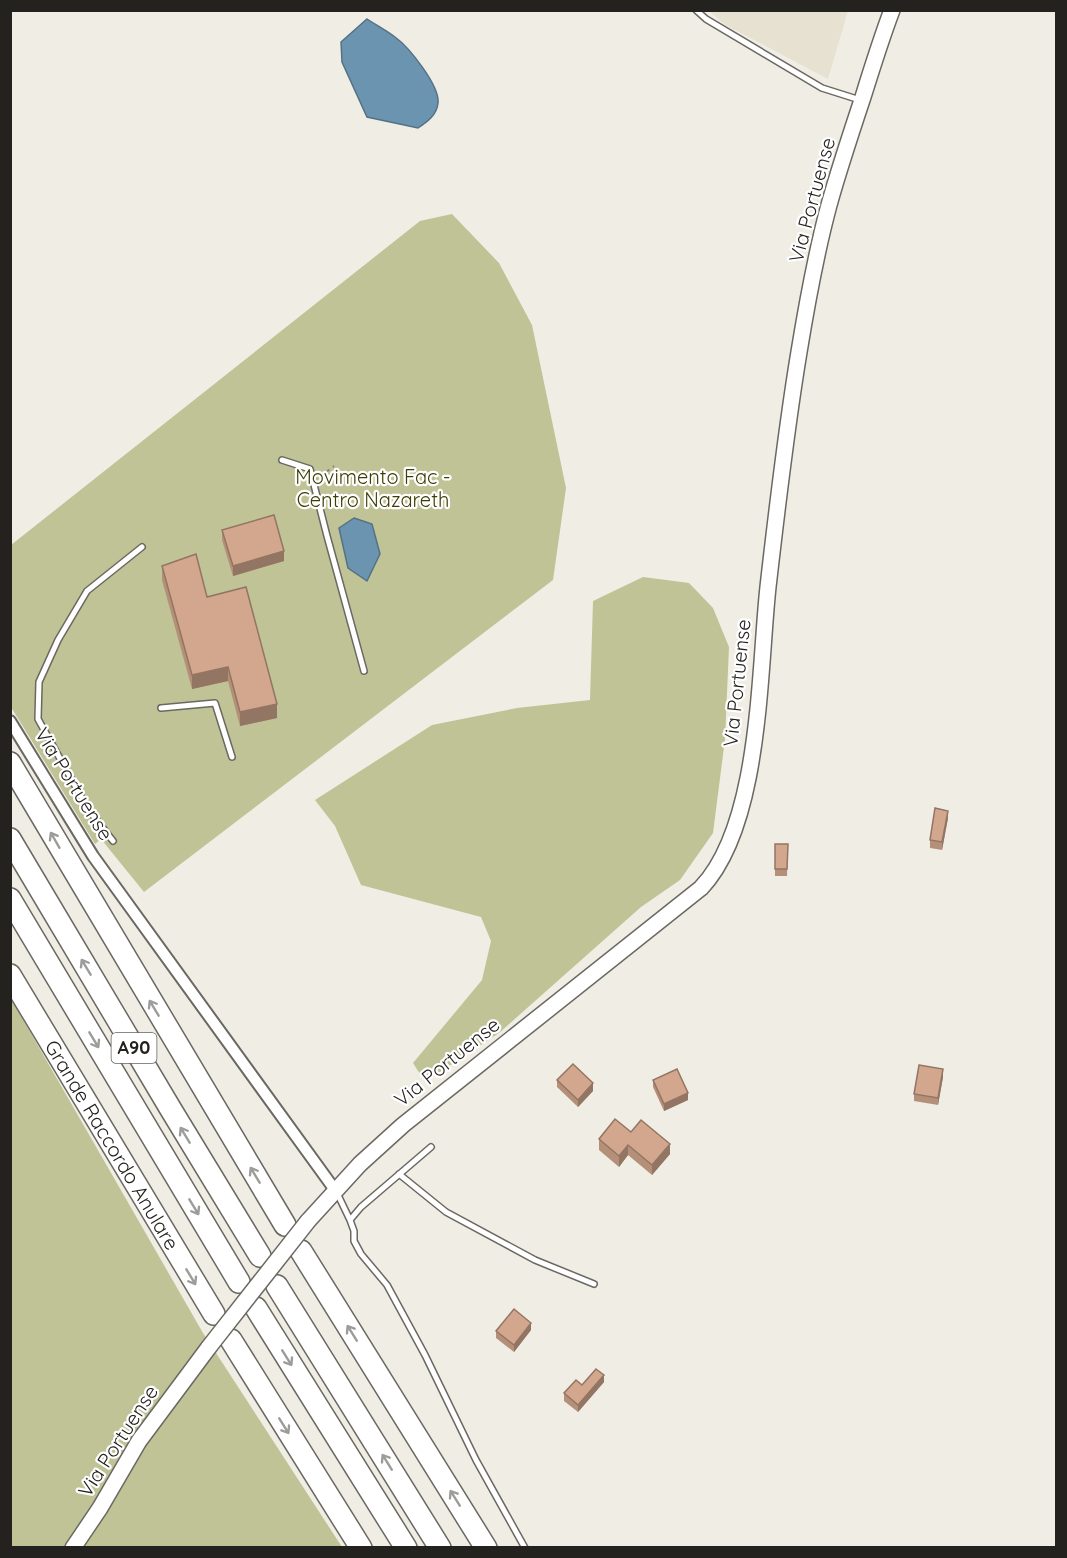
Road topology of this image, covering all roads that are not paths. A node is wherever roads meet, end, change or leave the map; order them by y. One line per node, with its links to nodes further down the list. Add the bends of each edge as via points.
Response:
1 (696, 10): 3 (lane, via 822,88)
2 (892, 10): 3 (main road, Via Portuense)
3 (862, 101): 17 (main road, Via Portuense, via 826,216 799,352 776,513 747,784 741,809 713,874 403,1125)
4 (282, 460): 6 (lane, via 310,469)
5 (142, 548): 12 (lane, via 87,591 39,682 38,719 88,809)
6 (364, 671)
7 (161, 708): 9 (lane, via 215,703)
8 (10, 721): 17 (street, Via Portuense, via 93,856)
9 (232, 757)
10 (10, 763): 19 (highway, one-way to 10)
11 (10, 839): 21 (highway, A90, one-way to 11)
12 (113, 841)
13 (10, 899): 22 (highway, Grande Raccordo Anulare / A90, one-way to 22)
14 (10, 975): 26 (highway, Grande Raccordo Anulare, one-way to 26)
15 (431, 1147): 16 (lane)
16 (399, 1174): 18 (lane); 23 (lane, via 446,1212 535,1260)
17 (335, 1190): 18 (lane); 28 (main road, Via Portuense, bridge, via 139,1441)
18 (350, 1220): 33 (lane, via 354,1241 387,1286 425,1354 476,1460)
19 (285, 1225)
20 (301, 1251): 32 (highway, one-way to 20)
21 (260, 1256)
22 (239, 1282)
23 (594, 1284)
24 (278, 1286): 31 (highway, one-way to 24)
25 (256, 1308): 30 (highway, one-way to 30)
26 (214, 1314)
27 (231, 1340): 29 (highway, one-way to 29)
28 (73, 1548)
29 (361, 1548)
30 (406, 1548)
31 (440, 1548)
32 (486, 1548)
33 (525, 1548)

